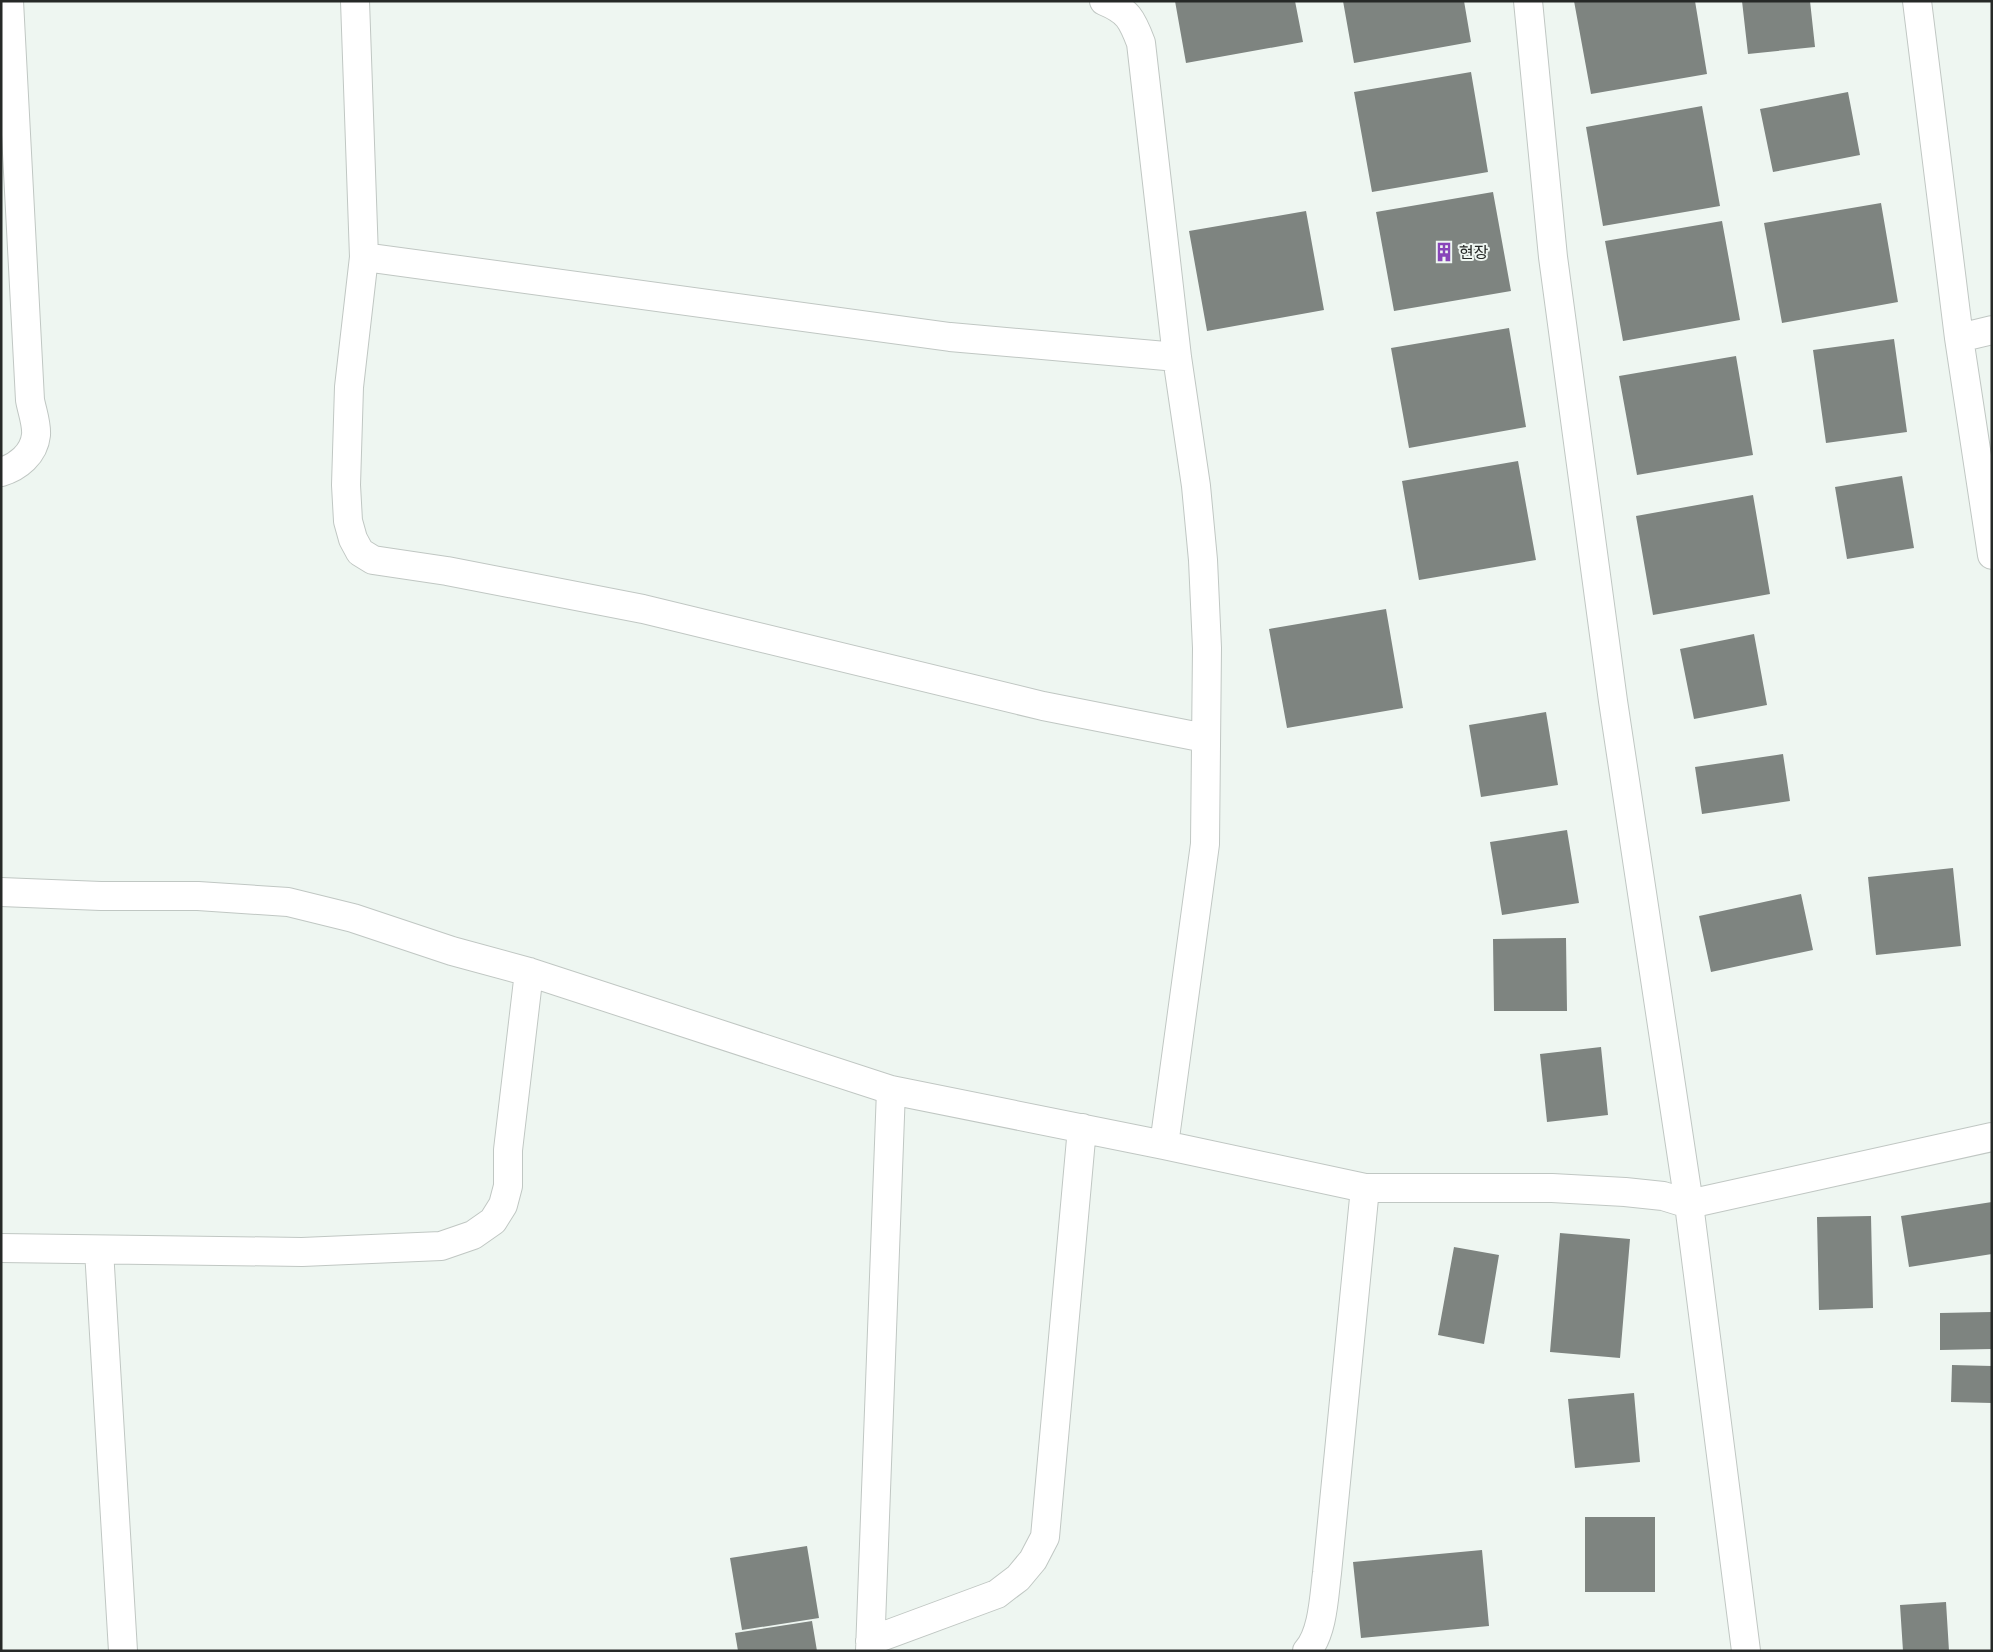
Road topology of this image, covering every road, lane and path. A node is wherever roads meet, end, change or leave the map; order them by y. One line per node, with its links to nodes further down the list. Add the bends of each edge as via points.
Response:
1 (9, 1): 10 (street, via 30,400 36,434 31,452 14,469)
2 (354, 1): 6 (street)
3 (1104, 1): 9 (street, via 1121,8 1134,25 1141,43)
4 (1528, 1): 20 (street, via 1553,257 1613,701)
5 (1917, 1): 8 (street)
6 (364, 257): 9 (street, via 950,337); 12 (street, via 349,387 346,485 348,521 353,539 360,552 373,560 643,609 1043,706)
7 (1992, 330): 8 (street)
8 (1959, 338): 11 (street)
9 (1177, 357): 12 (street, via 1203,560)
10 (1, 472)
11 (1992, 555)
12 (1205, 738): 18 (street, via 1205,844)
13 (1, 892): 14 (street, via 198,896 288,902 353,918 452,951)
14 (529, 972): 15 (street); 22 (street, via 508,1150 508,1186 503,1206 493,1221 473,1235 441,1246 302,1252)
15 (891, 1090): 16 (street); 23 (street)
16 (1082, 1128): 18 (street); 23 (street, via 1045,1537 1023,1572 997,1594)
17 (1992, 1137): 20 (street)
18 (1164, 1144): 19 (street)
19 (1365, 1188): 20 (street, via 1552,1188 1663,1196); 25 (street, via 1326,1582 1321,1615)
20 (1689, 1204): 26 (street)
21 (1, 1248): 22 (street)
22 (99, 1250): 24 (street)
23 (870, 1646)
24 (122, 1651)
25 (1307, 1651)
26 (1746, 1651)

